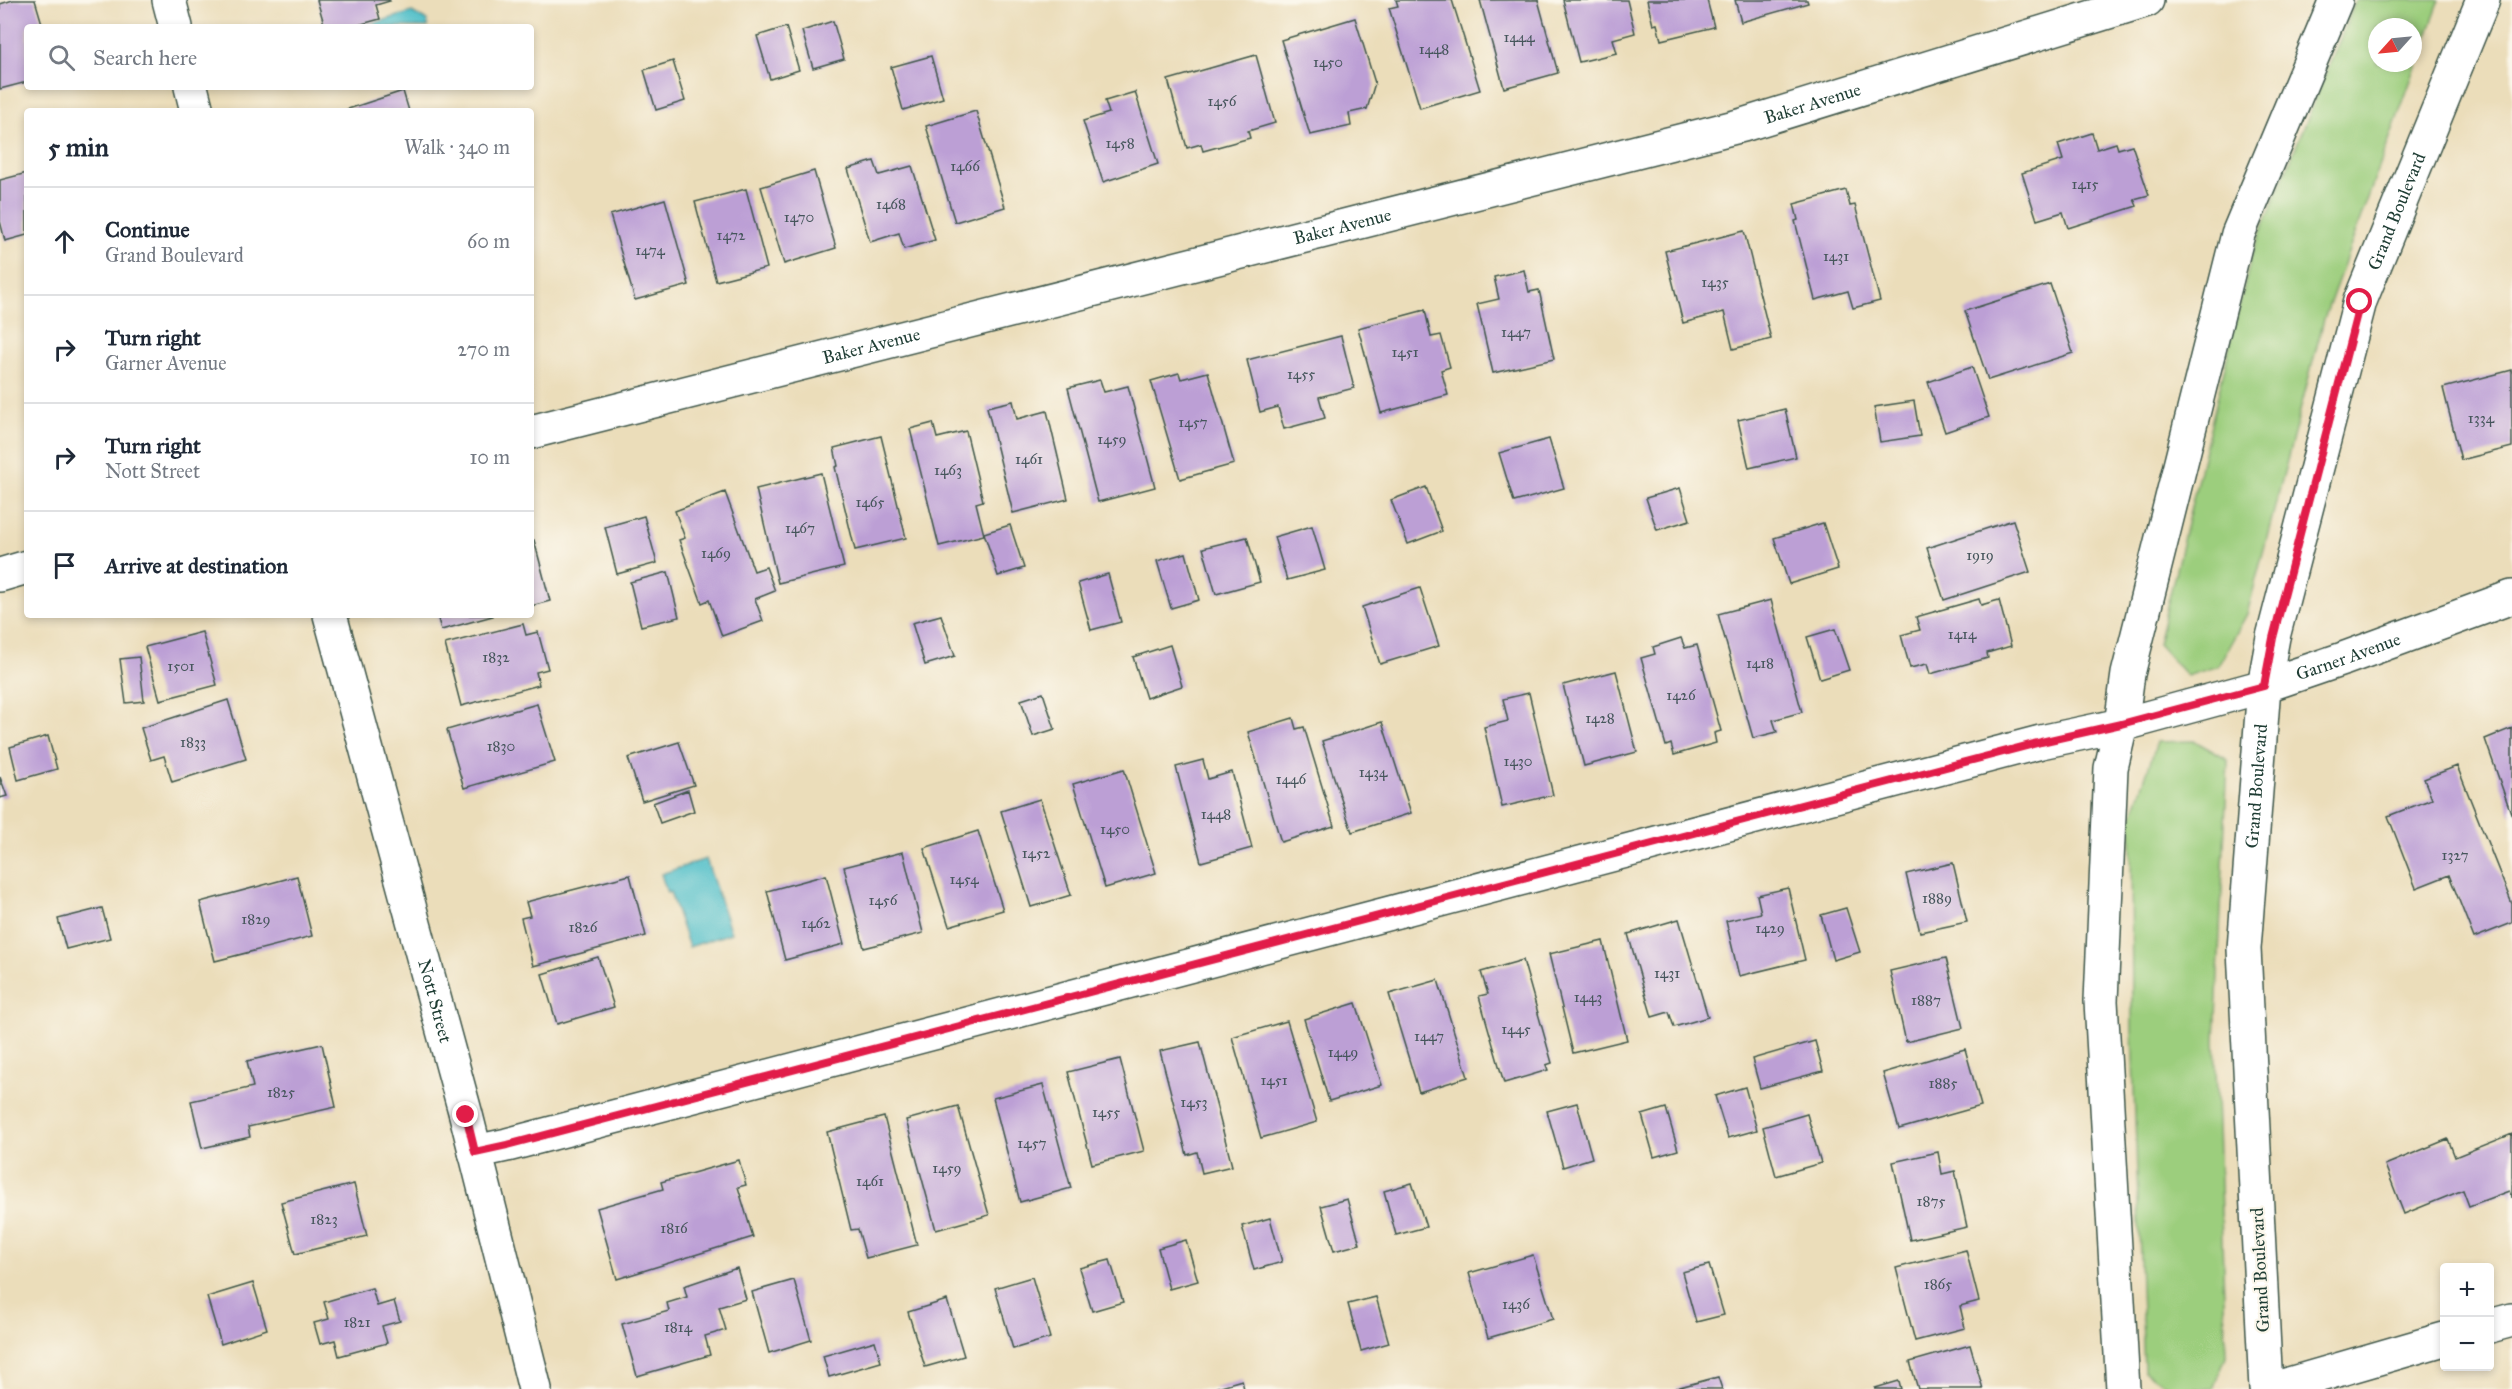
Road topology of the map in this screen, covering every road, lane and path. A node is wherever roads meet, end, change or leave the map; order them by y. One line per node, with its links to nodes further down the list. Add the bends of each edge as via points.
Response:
1 (169, 0): 5 (street)
2 (2148, 0): 8 (street, Baker Avenue, via 1743,125)
3 (2336, 0): 14 (street, via 2238,234 2128,674)
4 (2483, 0): 13 (street, Grand Boulevard, via 2360,302)
5 (175, 24)
6 (192, 90): 7 (street)
7 (196, 108)
8 (534, 431)
9 (24, 568): 10 (street)
10 (0, 575)
11 (2512, 597): 13 (street, Garner Avenue)
12 (331, 618): 15 (street, Nott Street)
13 (2264, 686): 14 (street, Garner Avenue); 21 (street, Grand Boulevard, via 2244,949)
14 (2121, 724): 15 (street, Garner Avenue); 20 (street, via 2111,768 2101,1000)
15 (475, 1152): 19 (street, Nott Street)
16 (2512, 1320): 17 (street)
17 (2494, 1325)
18 (2440, 1340): 22 (street)
19 (535, 1389)
20 (2123, 1389)
21 (2266, 1389)
22 (2272, 1389)

